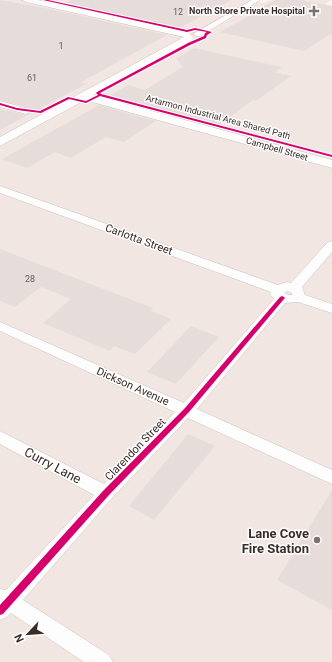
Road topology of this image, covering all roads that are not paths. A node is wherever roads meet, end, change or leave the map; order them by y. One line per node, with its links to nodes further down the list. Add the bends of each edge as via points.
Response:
1 (26, 0): 3 (street)
2 (257, 0): 3 (street)
3 (190, 36): 4 (street)
4 (84, 96): 7 (street); 8 (street, Campbell Street)
5 (0, 104): 6 (street)
6 (26, 110)
7 (0, 142)
8 (332, 164)
9 (0, 189): 11 (street, Carlotta Street)
10 (332, 245): 11 (street, Clarendon Street)
11 (288, 293): 12 (street, Carlotta Street); 14 (street, Clarendon Street)
12 (332, 309)
13 (0, 326): 14 (street, Dickson Avenue)
14 (187, 410): 16 (street, Dickson Avenue); 17 (street, Clarendon Street)
15 (0, 437): 17 (street, Curry Lane)
16 (332, 477)
17 (106, 493): 18 (street, Clarendon Street)
18 (3, 603): 19 (street)
19 (102, 662)

